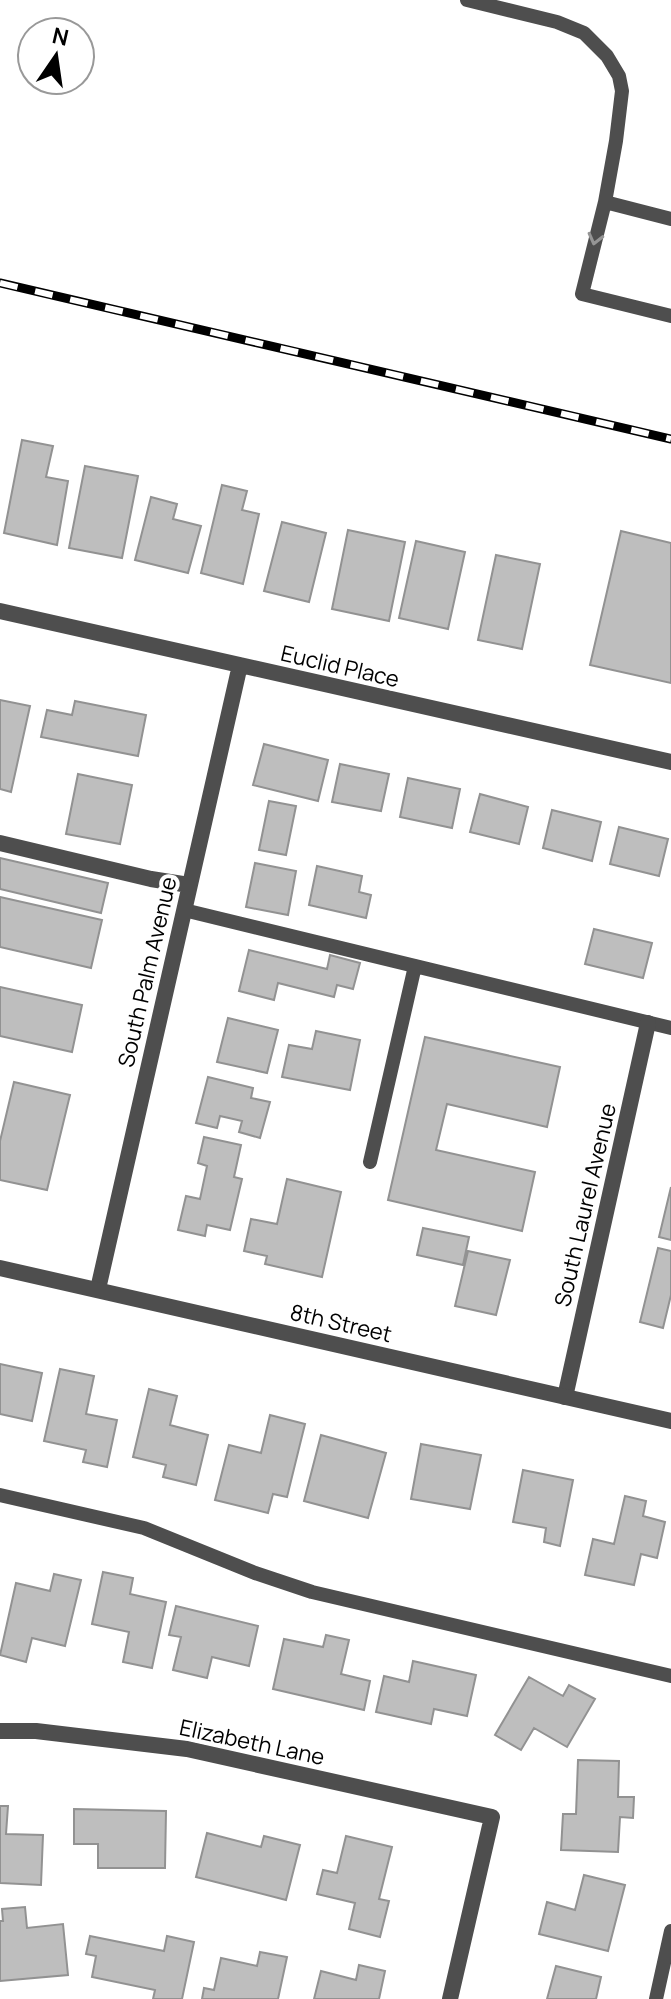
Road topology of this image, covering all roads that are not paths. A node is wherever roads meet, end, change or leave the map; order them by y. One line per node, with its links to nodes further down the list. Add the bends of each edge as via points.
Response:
1 (467, 0): 2 (lane, via 557,22 584,33 607,56 622,91)
2 (605, 202): 3 (lane); 4 (lane, one-way to 4, via 582,294)
3 (671, 219)
4 (671, 316)
5 (0, 611): 6 (street, Euclid Place)
6 (240, 665): 7 (street, Euclid Place); 9 (street, South Palm Avenue)
7 (671, 762)
8 (0, 843): 9 (street)
9 (189, 885): 10 (street, South Palm Avenue)
10 (184, 910): 11 (lane); 16 (street, South Palm Avenue)
11 (415, 966): 12 (lane); 14 (lane)
12 (648, 1023): 13 (lane); 17 (street, South Laurel Avenue)
13 (671, 1028)
14 (370, 1162)
15 (0, 1268): 16 (street, 8th Street)
16 (98, 1289): 17 (street, 8th Street)
17 (565, 1397): 18 (street, 8th Street)
18 (671, 1421)
19 (0, 1495): 20 (lane, via 144,1528 312,1592)
20 (671, 1676)
21 (0, 1731): 23 (street, Elizabeth Lane, via 187,1749 492,1817)
22 (671, 1931): 24 (lane)
23 (450, 1999)
24 (656, 1999)

